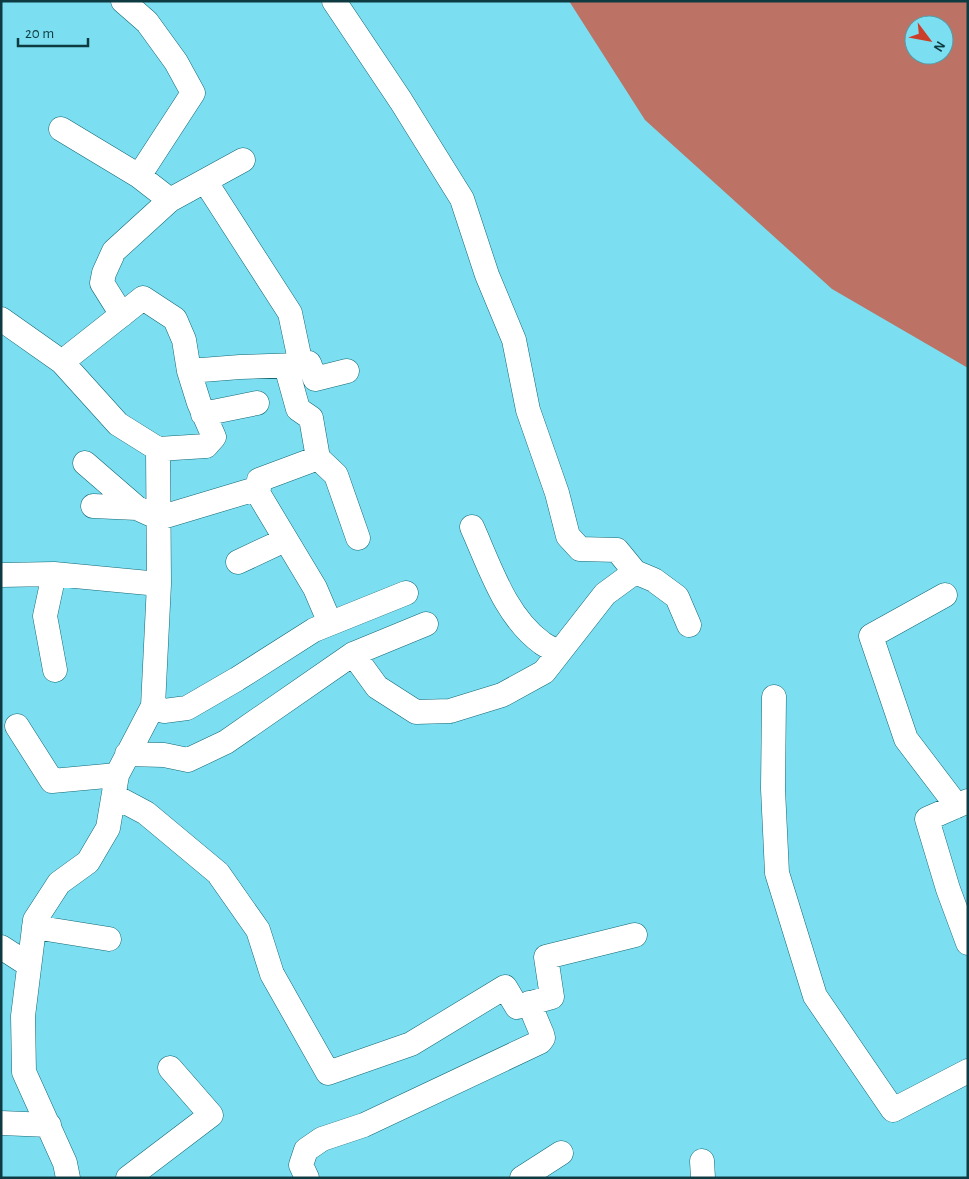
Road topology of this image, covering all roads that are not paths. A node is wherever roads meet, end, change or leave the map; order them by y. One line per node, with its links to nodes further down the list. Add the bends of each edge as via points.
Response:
1 (123, 1): 5 (street, via 147,22 176,62 193,93)
2 (334, 1): 27 (street, via 462,199 487,275 514,340 528,410 557,493 568,536 580,549 617,550)
3 (61, 129): 5 (street)
4 (243, 160): 6 (street)
5 (139, 176): 7 (street)
6 (205, 181): 7 (street); 11 (street, via 290,313)
7 (170, 200): 8 (street, via 114,251 104,273 102,283)
8 (122, 315): 10 (street); 12 (street, via 144,298 175,319 184,340)
9 (1, 320): 10 (street)
10 (62, 362): 16 (street, via 118,424)
11 (293, 365): 12 (street); 13 (street, via 309,363 315,378); 17 (street, via 298,409 311,418)
12 (189, 371): 15 (street)
13 (347, 371)
14 (258, 403): 15 (street)
15 (203, 414): 16 (street, via 214,436 206,446)
16 (158, 449): 22 (street)
17 (318, 458): 19 (street, via 260,480); 24 (street, via 336,475)
18 (85, 463): 21 (street)
19 (259, 488): 22 (street); 25 (street, via 258,493)
20 (93, 506): 21 (street)
21 (137, 508): 22 (street)
22 (159, 518): 30 (street)
23 (472, 527): 36 (street, via 506,602 528,630 543,644)
24 (358, 538)
25 (285, 540): 26 (street); 33 (street, via 315,588)
26 (238, 562)
27 (635, 572): 35 (street, via 654,580 677,597); 36 (street, via 605,594)
28 (54, 574): 29 (street); 30 (street); 38 (street, via 45,616)
29 (1, 575)
30 (159, 584): 40 (street)
31 (406, 593): 33 (street)
32 (945, 595): 43 (street, via 871,636 906,739)
33 (330, 623): 40 (street, via 187,708 164,711)
34 (426, 624): 37 (street)
35 (689, 625)
36 (559, 652): 37 (street, via 544,672 502,695 450,711 416,712 377,687)
37 (353, 654): 42 (street, via 226,742 188,760 164,755)
38 (55, 670)
39 (774, 697): 52 (street, via 772,789 777,873 815,996 893,1110)
40 (153, 706): 42 (street)
41 (17, 726): 42 (street, via 52,781)
42 (119, 775): 44 (street, via 108,828 88,862 59,883 35,920); 50 (street, via 146,813 218,872 258,930 272,974 328,1073 411,1044 505,987 517,1007)
43 (962, 804): 47 (street, via 927,818)
44 (34, 927): 46 (street); 49 (street)
45 (635, 935): 50 (street, via 546,956 552,997)
46 (109, 939)
47 (968, 943)
48 (1, 947): 49 (street)
49 (29, 966): 54 (street, via 23,1016 24,1072)
50 (529, 1003): 58 (street, via 542,1034 540,1042 364,1125 322,1139 306,1150 301,1165)
51 (170, 1068): 57 (street, via 211,1116)
52 (968, 1071)
53 (1, 1124): 54 (street)
54 (49, 1126): 56 (street, via 66,1163)
55 (560, 1153): 59 (street)
56 (68, 1178)
57 (128, 1178)
58 (307, 1178)
59 (522, 1178)

